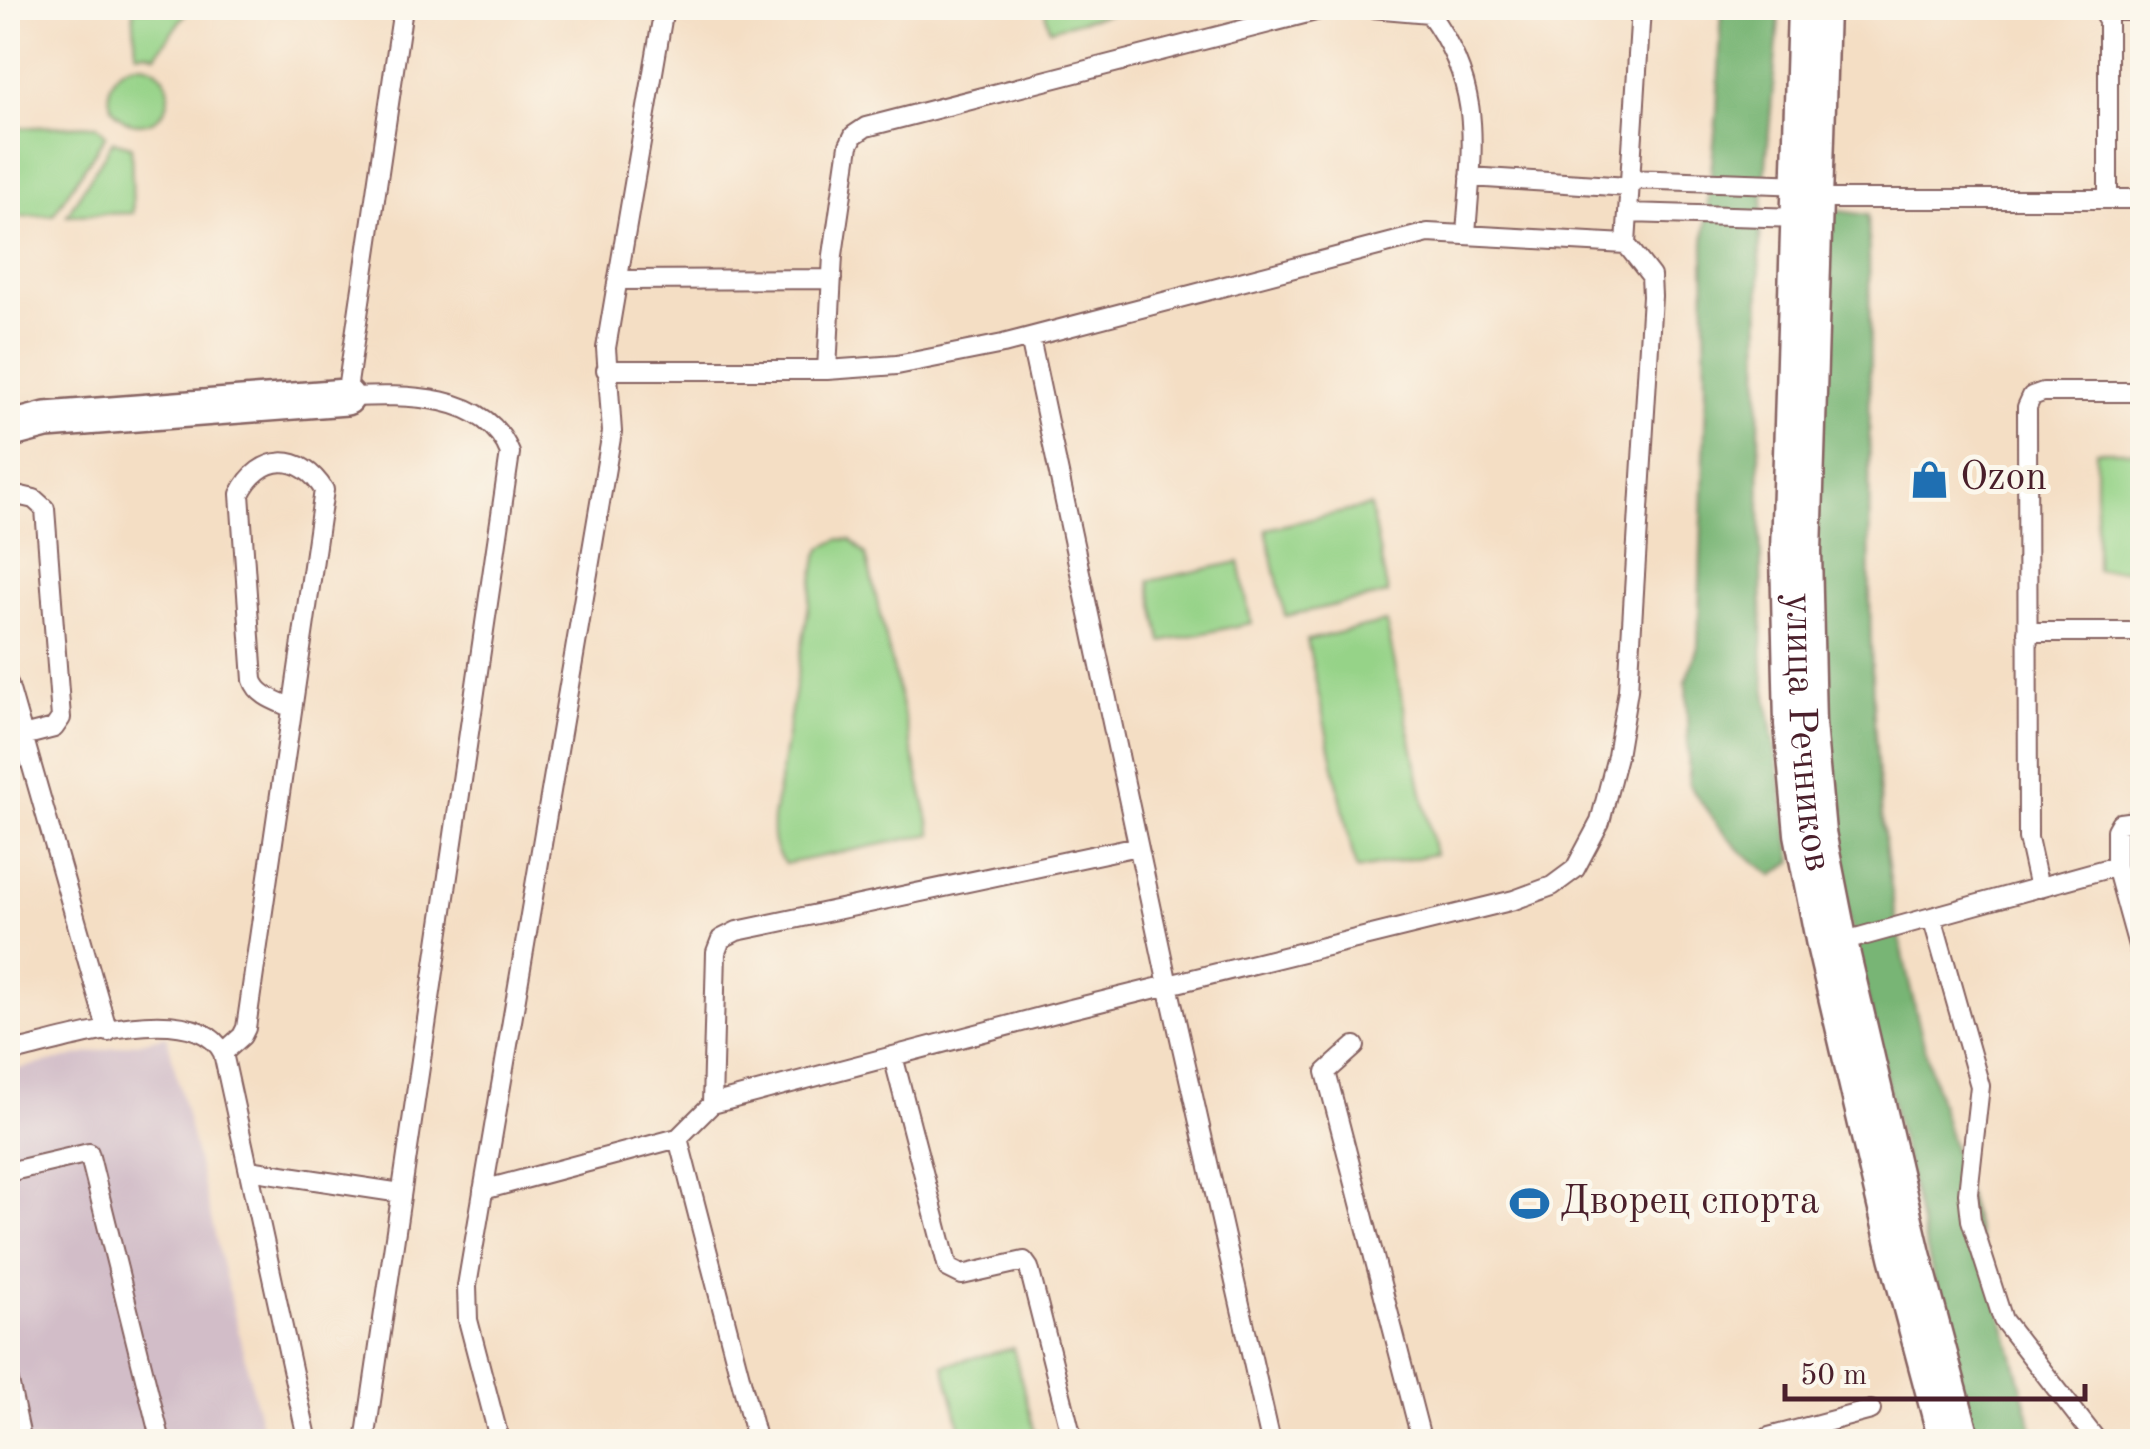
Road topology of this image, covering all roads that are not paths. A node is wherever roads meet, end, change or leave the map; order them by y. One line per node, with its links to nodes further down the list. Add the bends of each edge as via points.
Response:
1 (404, 8): 23 (lane)
2 (664, 8): 18 (lane)
3 (1327, 8): 17 (lane, via 866,128 850,145)
4 (1372, 8): 9 (lane, via 1420,10 1435,21 1470,100)
5 (1641, 8): 10 (lane)
6 (1814, 8): 13 (street, улица Речников)
7 (2102, 9): 8 (lane); 11 (lane, via 2108,21)
8 (2142, 11)
9 (1470, 177): 10 (lane); 15 (lane)
10 (1630, 183): 13 (lane); 14 (lane)
11 (2108, 199): 12 (lane); 13 (lane)
12 (2142, 199)
13 (1808, 201): 14 (lane); 36 (street, улица Речников, via 1796,552 1800,724 1810,833)
14 (1628, 213): 16 (lane)
15 (1466, 234): 16 (lane); 19 (lane, via 1412,236)
16 (1626, 244): 38 (lane, via 1651,276 1652,296 1628,690 1600,822 1575,869 1514,900)
17 (832, 279): 18 (lane); 21 (lane)
18 (618, 280): 20 (lane)
19 (1030, 338): 21 (lane, via 897,365); 32 (lane)
20 (606, 370): 21 (lane); 48 (lane, via 612,432)
21 (827, 370)
22 (2142, 392): 26 (lane, via 2032,396)
23 (346, 397): 24 (street, via 46,420); 49 (lane, via 440,400 502,433 510,453)
24 (8, 430)
25 (8, 493): 30 (lane, via 46,509 61,718 54,728)
26 (2027, 632): 27 (lane); 34 (lane, via 2028,838)
27 (2142, 632)
28 (8, 684): 30 (lane)
29 (292, 708): 29 (lane, via 324,490 307,469 280,462 254,472 240,494 253,680 263,694); 41 (lane, via 246,1028)
30 (23, 736): 39 (lane)
31 (2142, 820): 33 (lane, via 2120,823 2116,830)
32 (1138, 846): 38 (lane); 44 (lane, via 721,939)
33 (2116, 866): 34 (lane); 37 (lane)
34 (2039, 888): 35 (lane)
35 (1932, 917): 36 (lane); 64 (lane, via 1978,1077 1968,1206 2003,1320)
36 (1832, 944): 63 (street, улица Речников)
37 (2142, 960)
38 (1168, 985): 43 (lane); 60 (lane)
39 (108, 1032): 41 (lane, via 176,1025 206,1034); 42 (lane)
40 (1355, 1046): 61 (lane, via 1326,1072)
41 (223, 1053): 46 (lane)
42 (8, 1054)
43 (894, 1056): 44 (lane); 59 (lane, via 948,1268 962,1275 1024,1261)
44 (712, 1104): 45 (lane)
45 (678, 1138): 48 (lane); 58 (lane)
46 (249, 1170): 49 (lane); 55 (lane)
47 (8, 1172): 54 (lane, via 89,1153)
48 (483, 1190): 57 (lane, via 466,1302)
49 (401, 1193): 56 (lane)
50 (8, 1376): 53 (lane)
51 (1871, 1410): 52 (lane)
52 (1770, 1439): 62 (lane)
53 (22, 1442)
54 (160, 1442)
55 (308, 1442)
56 (364, 1442)
57 (500, 1442)
58 (757, 1442)
59 (1074, 1442)
60 (1271, 1442)
61 (1422, 1442)
62 (1750, 1442)
63 (1956, 1442)
64 (2098, 1442)

